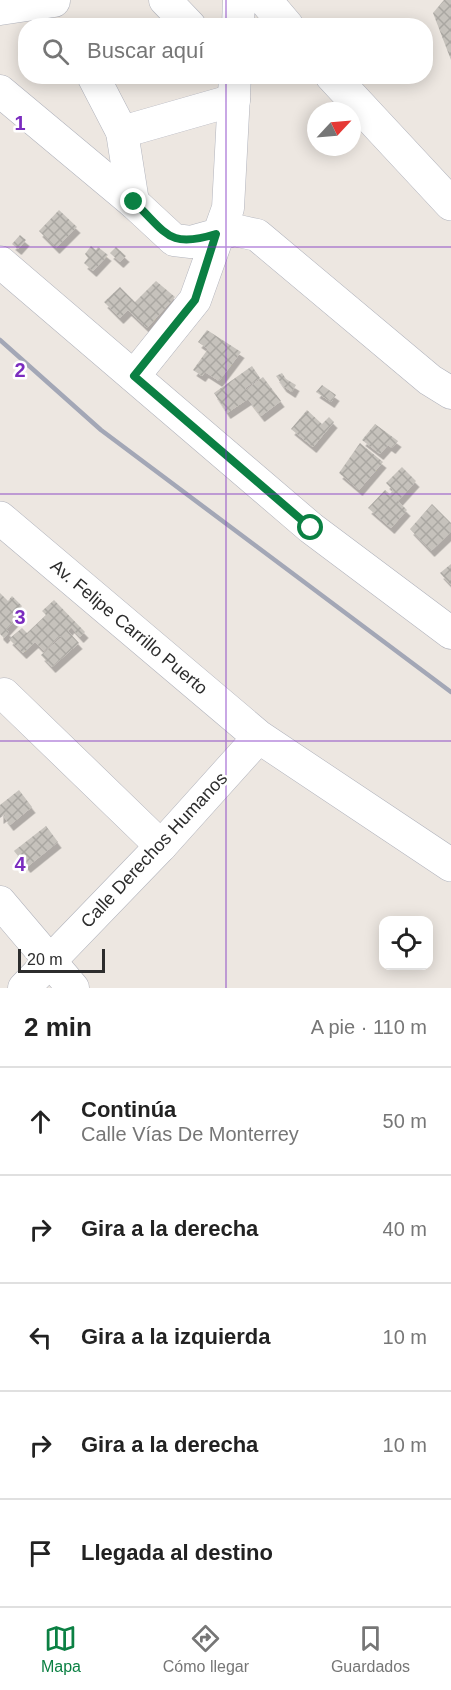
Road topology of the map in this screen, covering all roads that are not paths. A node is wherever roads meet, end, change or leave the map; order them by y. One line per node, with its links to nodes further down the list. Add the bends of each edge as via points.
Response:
1 (165, 0): 6 (street)
2 (239, 0): 7 (street)
3 (265, 0): 8 (street)
4 (0, 9): 5 (street)
5 (58, 9)
6 (182, 18)
7 (238, 18)
8 (280, 18)
9 (97, 84): 13 (street)
10 (340, 84): 15 (street)
11 (234, 88): 13 (street); 16 (street, via 228,208)
12 (0, 91): 14 (street)
13 (122, 132): 14 (street)
14 (134, 202): 16 (street, via 174,240 191,242)
15 (451, 202)
16 (216, 234): 18 (street, via 195,300); 19 (street, via 234,230 257,235 430,380)
17 (0, 262): 18 (street)
18 (134, 376): 21 (street, via 311,528)
19 (451, 393)
20 (0, 518): 23 (street, Av. Felipe Carrillo Puerto)
21 (451, 633)
22 (4, 694): 24 (street)
23 (259, 737): 24 (street, Calle Derechos Humanos); 25 (street, Av. Felipe Carrillo Puerto)
24 (161, 846): 27 (street, Calle Derechos Humanos)
25 (451, 865)
26 (0, 902): 27 (street)
27 (49, 960): 28 (street, Calle Derechos Humanos); 29 (street)
28 (24, 988)
29 (73, 988)

